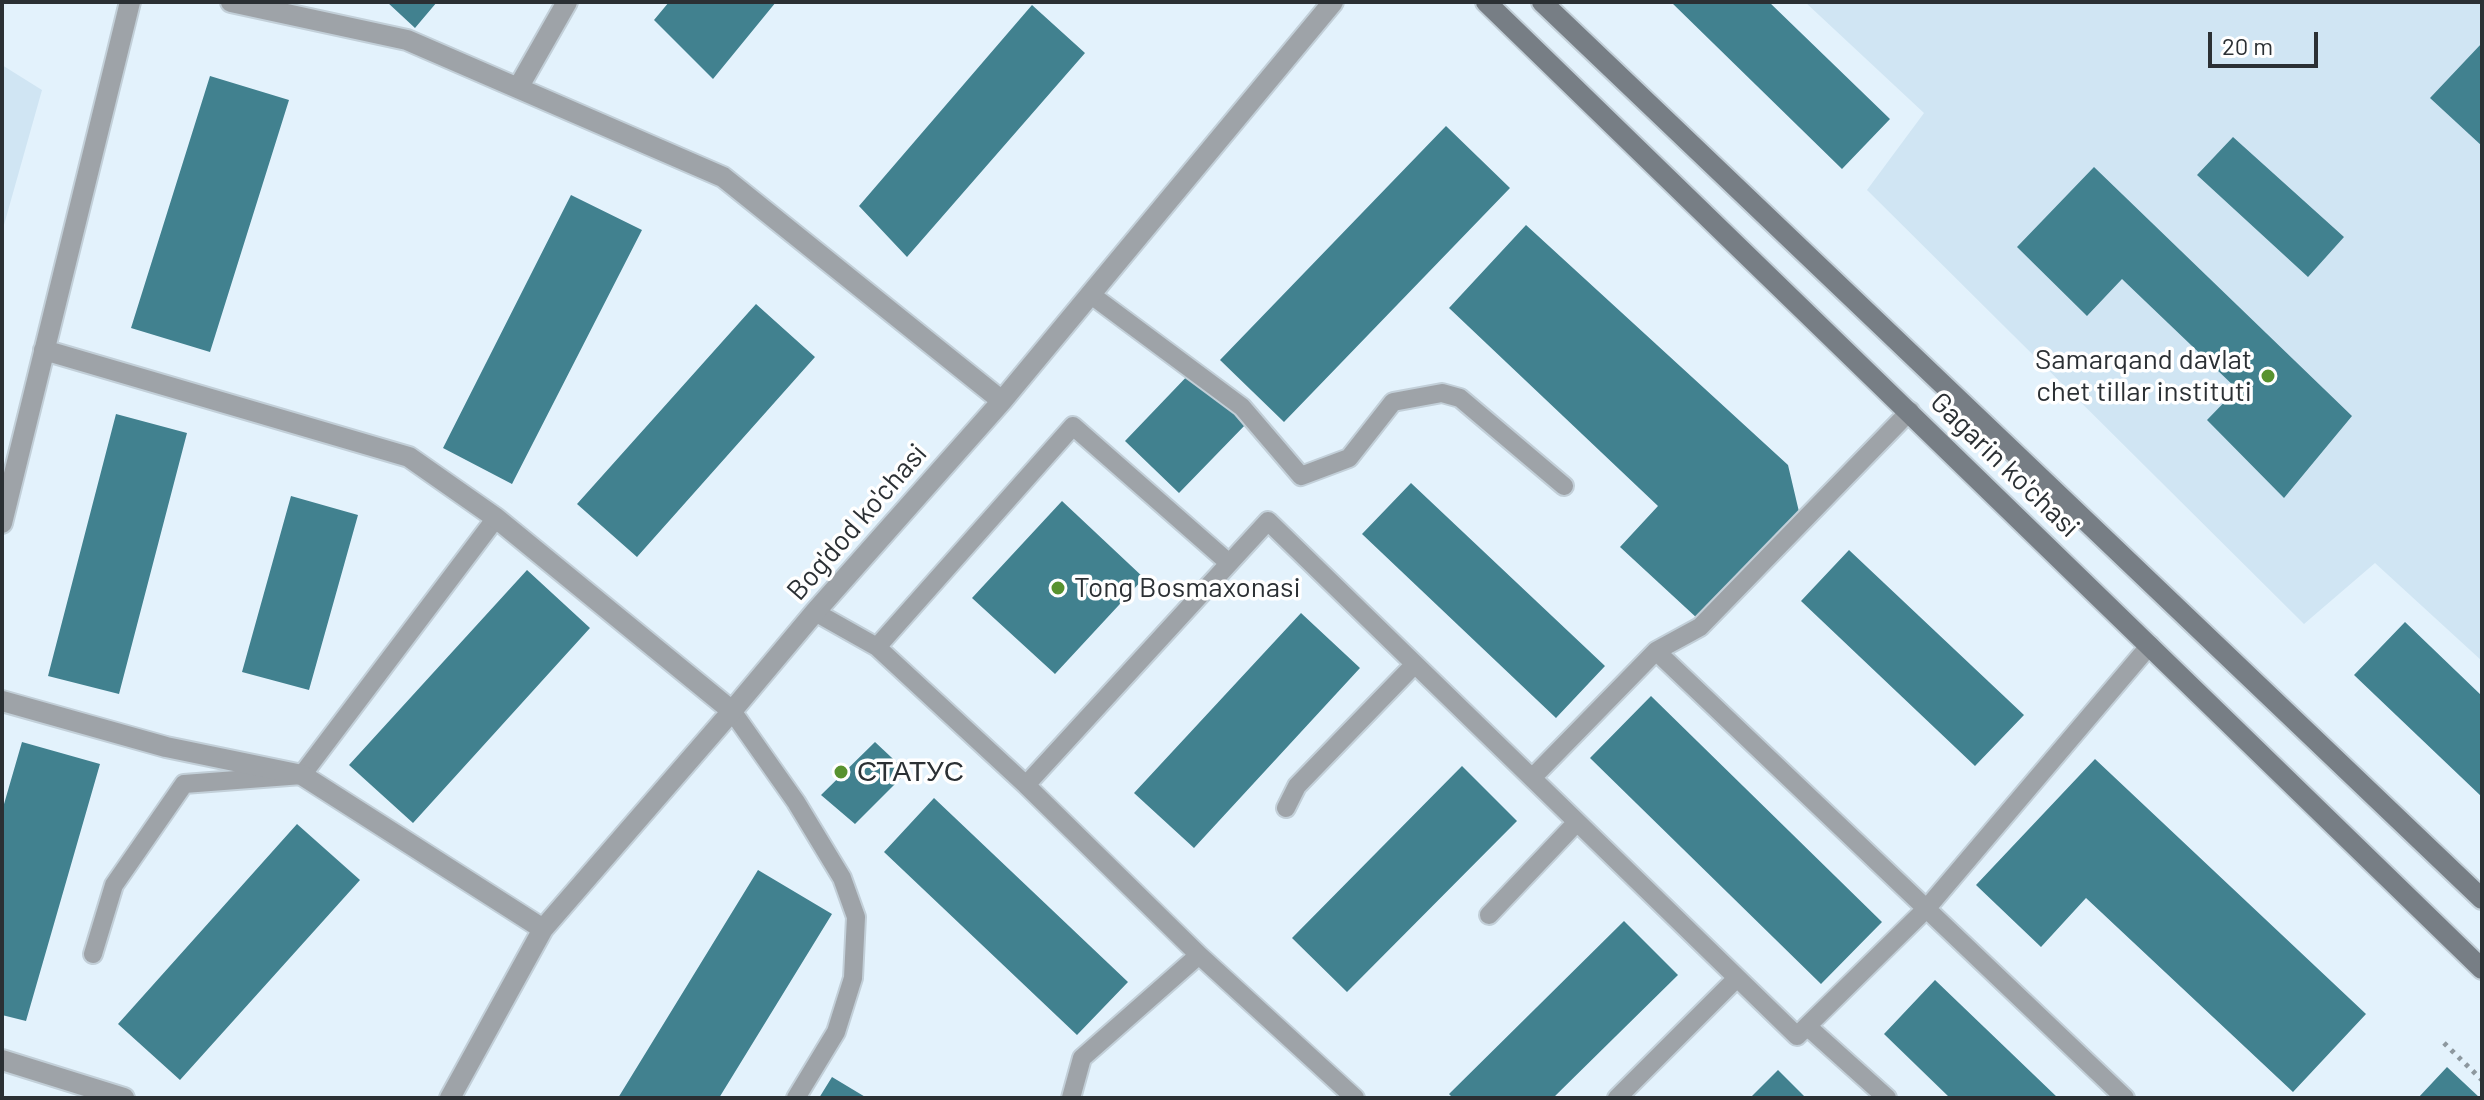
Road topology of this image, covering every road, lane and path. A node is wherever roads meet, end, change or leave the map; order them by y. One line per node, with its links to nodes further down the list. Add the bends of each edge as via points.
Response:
1 (130, 2): 9 (street)
2 (231, 2): 7 (street, via 407,40)
3 (567, 2): 7 (street)
4 (1333, 2): 8 (street, Bog'dod ko'chasi)
5 (1486, 2): 11 (main road, Gagarin ko'chasi)
6 (1542, 2): 28 (main road, Gagarin ko'chasi)
7 (518, 88): 10 (street, via 723,177)
8 (1090, 294): 10 (street, Bog'dod ko'chasi); 12 (lane, via 1242,407 1301,476 1349,458 1393,402 1442,393 1460,398)
9 (44, 350): 13 (street, via 409,457); 14 (street)
10 (1002, 401): 16 (street, Bog'dod ko'chasi)
11 (1910, 411): 17 (main road, Gagarin ko'chasi); 19 (lane, via 1700,627)
12 (1564, 486)
13 (496, 518): 22 (street); 23 (lane)
14 (2, 523)
15 (1229, 563): 18 (lane, via 1073,426); 20 (lane, via 1268,521); 25 (lane)
16 (815, 612): 18 (lane); 22 (street, Bog'dod ko'chasi)
17 (2150, 645): 29 (lane); 34 (main road, Gagarin ko'chasi)
18 (877, 647): 25 (lane)
19 (1656, 651): 24 (lane); 29 (lane)
20 (1415, 664): 24 (lane); 26 (lane, via 1297,786)
21 (2, 701): 23 (street, via 166,747)
22 (732, 711): 31 (street, Bog'dod ko'chasi); 42 (lane, via 842,878 856,917 853,978 836,1032)
23 (302, 775): 31 (street); 32 (lane, via 184,784 114,885)
24 (1532, 778): 27 (lane)
25 (1026, 785): 33 (lane)
26 (1286, 808)
27 (1577, 822): 30 (lane); 35 (lane)
28 (2482, 899)
29 (1927, 908): 36 (lane); 47 (lane)
30 (1489, 915)
31 (543, 929): 41 (street, Bog'dod ko'chasi)
32 (93, 954)
33 (1199, 955): 43 (lane, via 1082,1058); 44 (lane)
34 (2482, 969)
35 (1737, 978): 36 (lane, via 1797,1036); 45 (lane)
36 (1807, 1026): 46 (lane)
37 (2444, 1043): 39 (path)
38 (2, 1060): 40 (street)
39 (2482, 1080)
40 (124, 1098)
41 (450, 1098)
42 (796, 1098)
43 (1071, 1098)
44 (1355, 1098)
45 (1617, 1098)
46 (1887, 1098)
47 (2125, 1098)

